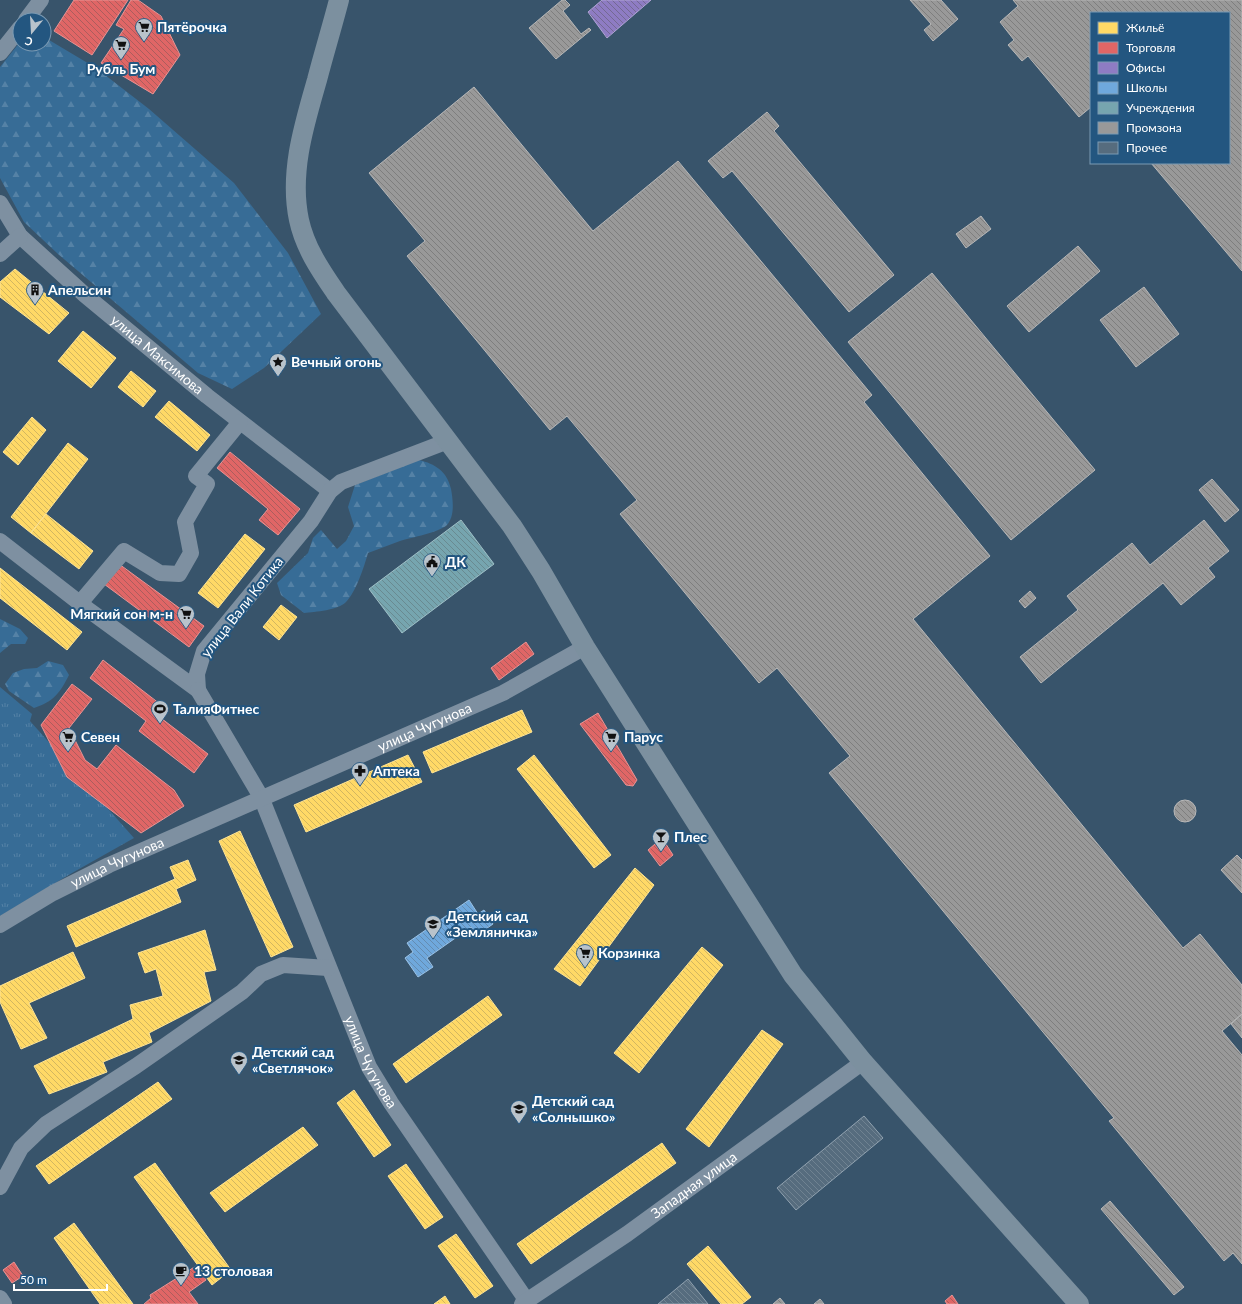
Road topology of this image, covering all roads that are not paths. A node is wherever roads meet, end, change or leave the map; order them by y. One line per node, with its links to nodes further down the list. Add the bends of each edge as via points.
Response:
1 (41, 0): 3 (street)
2 (339, 0): 10 (main road, via 298,156 296,184 299,221 311,252 336,294)
3 (32, 12)
4 (12, 38): 5 (street)
5 (0, 53)
6 (0, 203): 7 (street, улица Максимова)
7 (20, 236): 8 (street); 9 (street, улица Максимова, via 85,295)
8 (0, 254)
9 (240, 422): 11 (street, улица Максимова); 13 (street, via 196,476 208,484 185,522 191,553 179,574 160,573 124,551)
10 (448, 441): 11 (street, улица Вали Котика, via 341,482); 14 (main road, via 512,526)
11 (330, 491): 15 (street, улица Вали Котика, via 311,521 204,651 197,674)
12 (0, 541): 13 (street)
13 (80, 603): 15 (street)
14 (584, 647): 16 (street, улица Чугунова, via 503,693); 19 (main road, via 793,975)
15 (198, 690): 16 (street, улица Чугунова)
16 (261, 797): 17 (street, улица Чугунова, via 109,864 53,893); 18 (street, улица Чугунова)
17 (0, 925)
18 (328, 968): 20 (street, via 283,965 261,974 242,992 136,1066 46,1124 21,1148); 22 (street, улица Чугунова, via 369,1067)
19 (863, 1062): 22 (street, Западная улица, via 627,1234); 24 (main road)
20 (0, 1187)
21 (0, 1298): 23 (street)
22 (524, 1302)
23 (4, 1304)
24 (1079, 1304)

